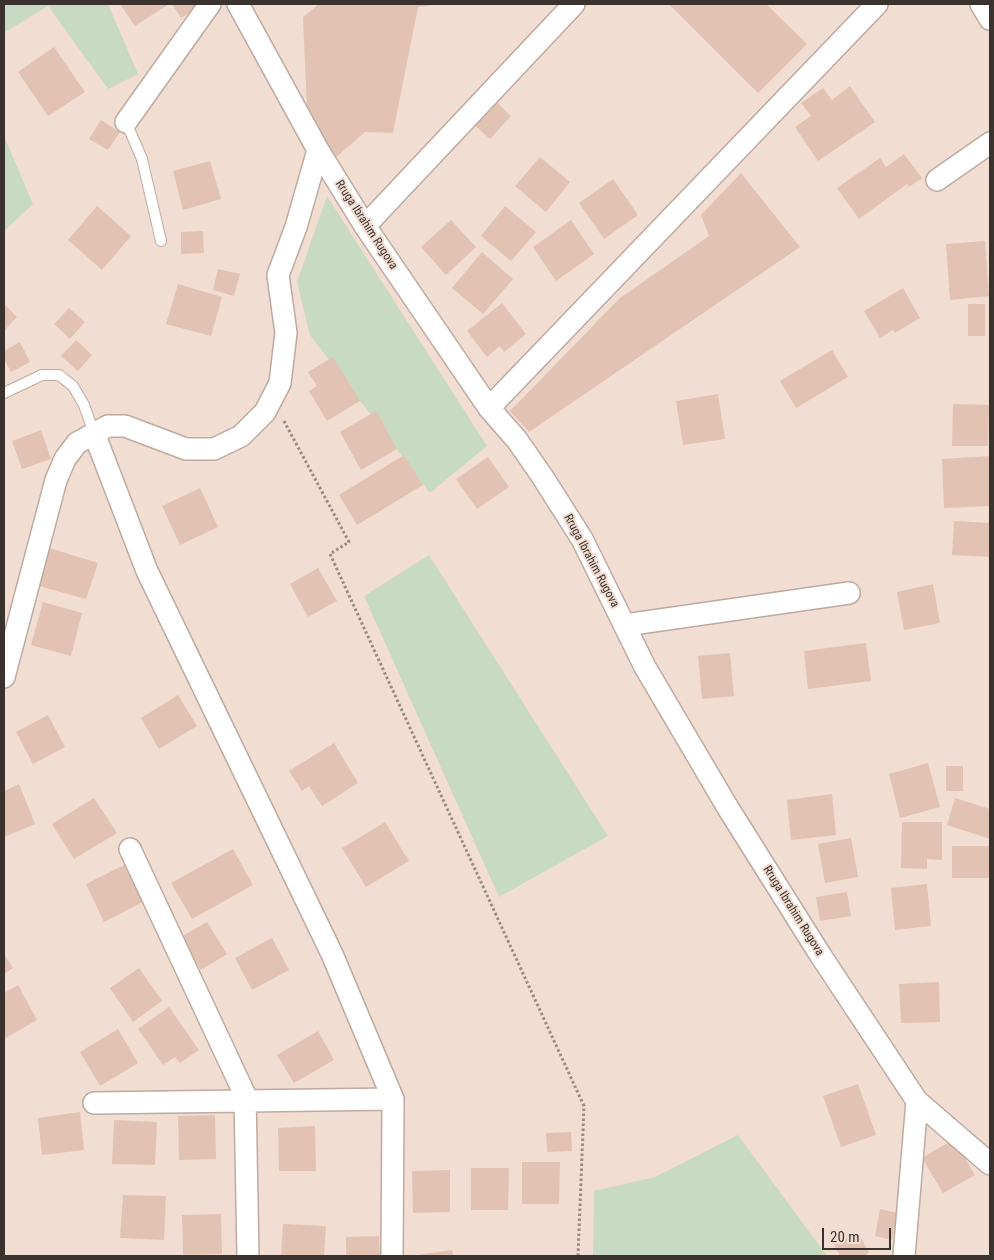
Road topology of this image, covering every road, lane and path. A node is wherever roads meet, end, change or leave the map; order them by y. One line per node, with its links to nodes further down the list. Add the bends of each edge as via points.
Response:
1 (210, 4): 7 (street)
2 (238, 4): 9 (street, Rruga Ibrahim Rugova)
3 (574, 4): 11 (street)
4 (877, 4): 15 (street)
5 (981, 4): 6 (street)
6 (990, 18)
7 (126, 122): 12 (lane, via 142,159)
8 (990, 143): 10 (street)
9 (318, 150): 11 (street, Rruga Ibrahim Rugova); 14 (street, via 296,227 278,275 286,333 280,383)
10 (937, 180)
11 (365, 226): 15 (street, Rruga Ibrahim Rugova)
12 (161, 240)
13 (4, 393): 16 (lane, via 42,375 59,375 72,386 84,405)
14 (273, 398): 16 (street, via 266,412 241,436 214,449 186,450 125,426 108,426); 28 (path, via 348,542 330,554 584,1106)
15 (489, 408): 18 (street, Rruga Ibrahim Rugova, via 537,468 582,539)
16 (94, 433): 19 (street, via 77,443 56,480); 21 (street, via 147,570 332,954)
17 (849, 593): 18 (street)
18 (625, 625): 22 (street, Rruga Ibrahim Rugova, via 645,667 728,808)
19 (4, 677)
20 (130, 849): 23 (street)
21 (394, 1099): 23 (street); 27 (street)
22 (916, 1100): 25 (street, Rruga Ibrahim Rugova); 29 (street)
23 (245, 1101): 24 (street); 26 (street)
24 (94, 1103)
25 (990, 1164)
26 (248, 1256)
27 (392, 1256)
28 (578, 1256)
29 (904, 1256)

